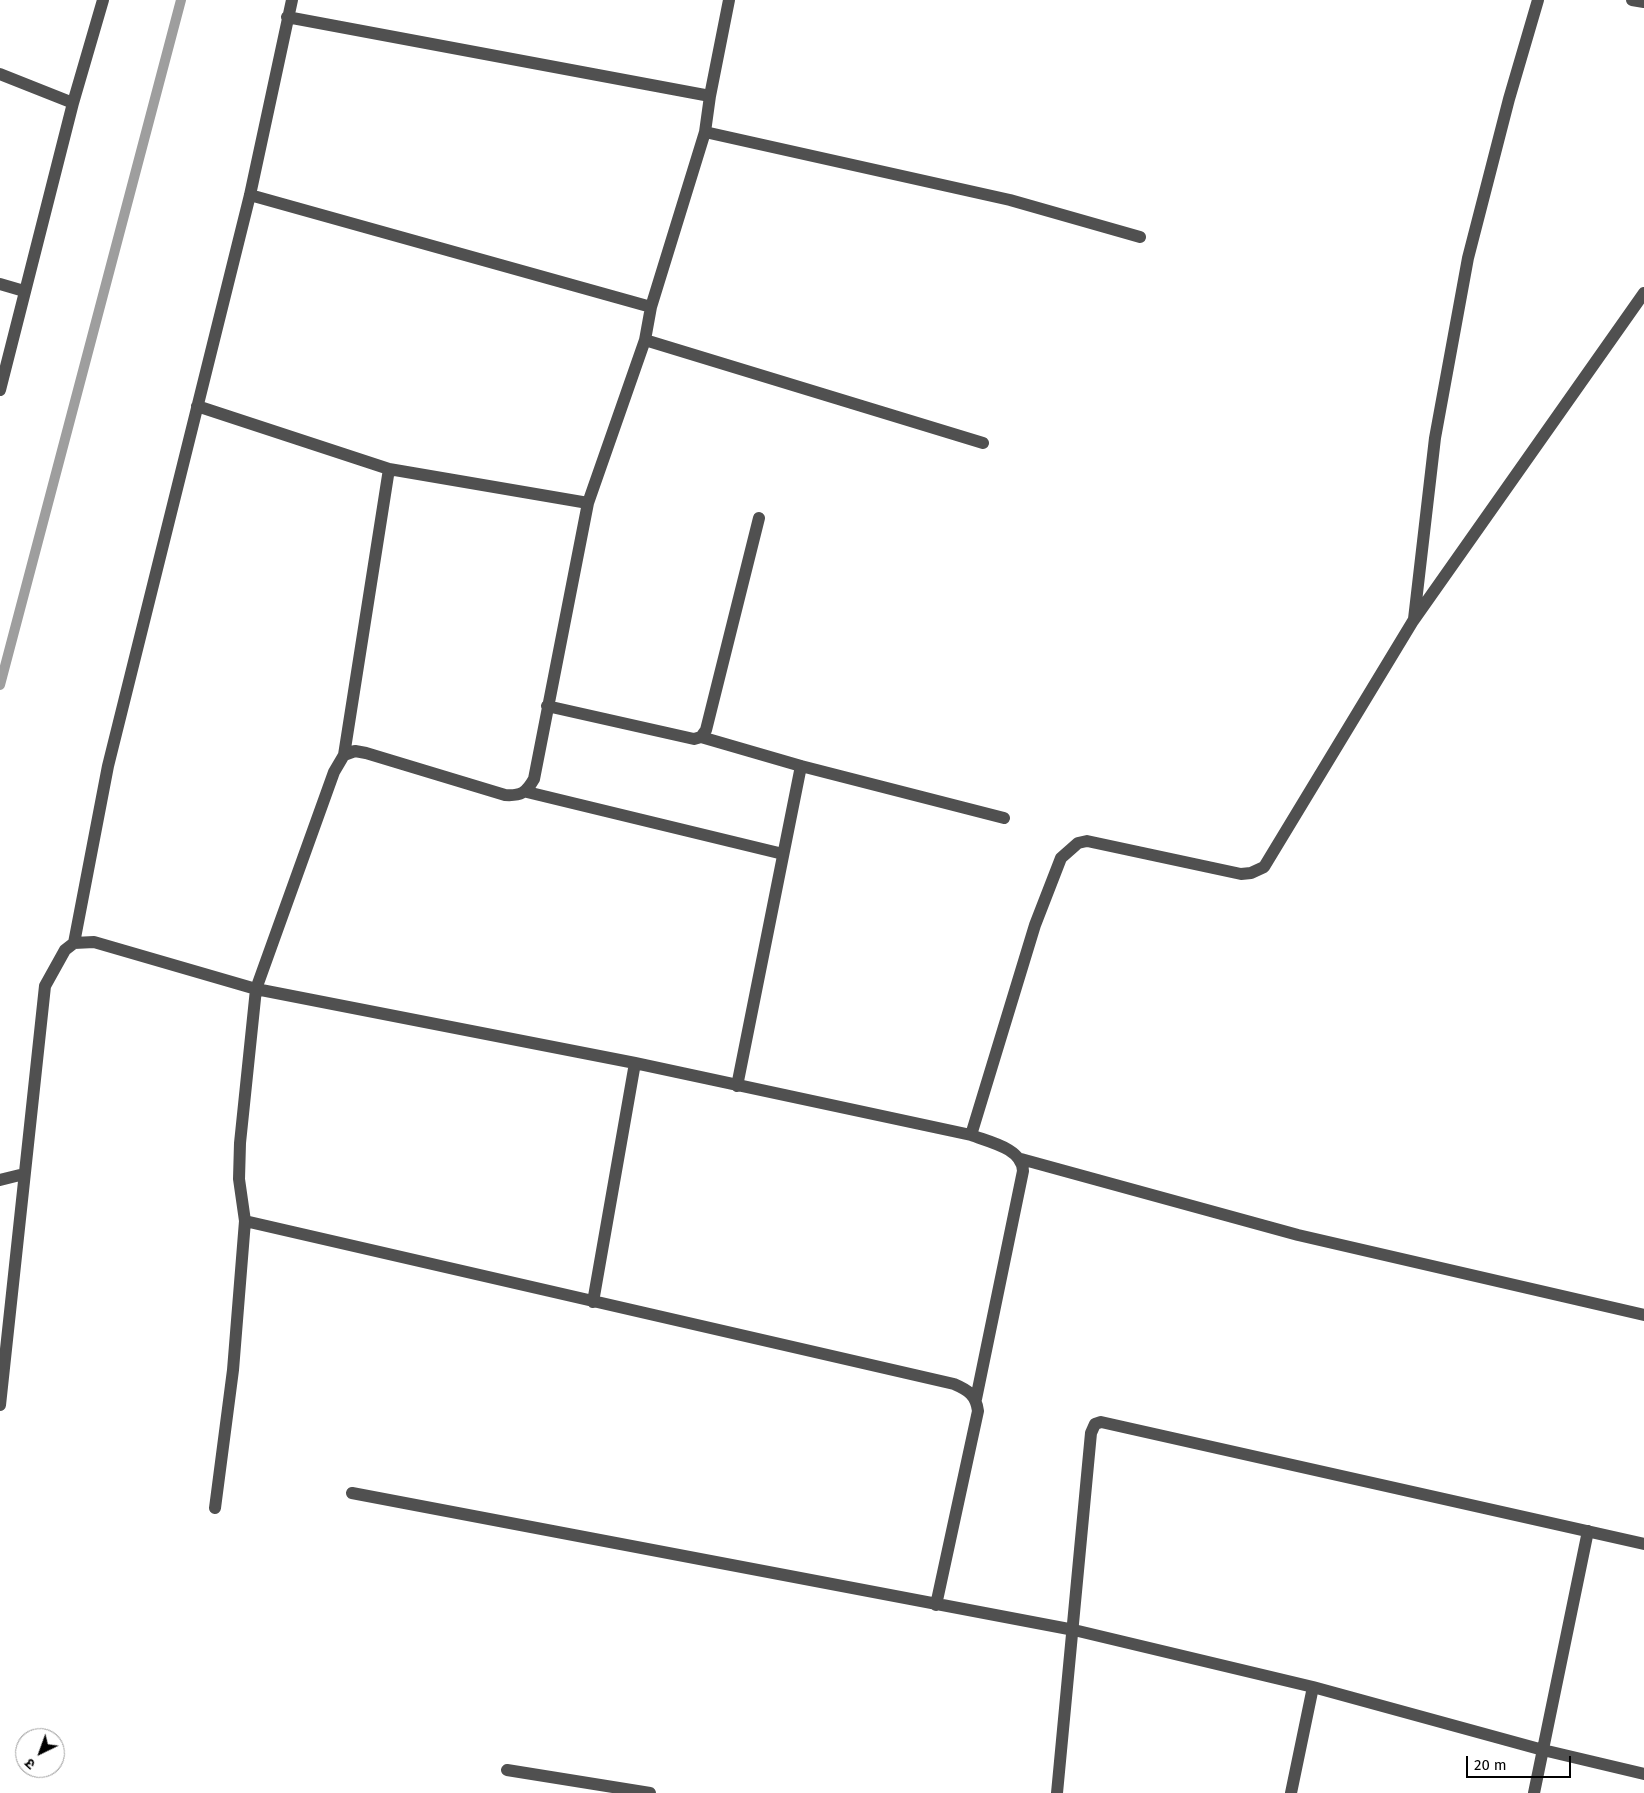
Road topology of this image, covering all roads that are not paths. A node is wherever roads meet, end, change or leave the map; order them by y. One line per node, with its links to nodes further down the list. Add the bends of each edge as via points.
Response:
1 (103, 0): 10 (street)
2 (292, 0): 7 (street)
3 (730, 0): 9 (street)
4 (1538, 0): 25 (street, via 1468,258 1435,438)
5 (1632, 0): 6 (street)
6 (1644, 2)
7 (287, 17): 9 (street); 12 (street)
8 (0, 74): 10 (street)
9 (710, 96): 11 (street)
10 (73, 103): 15 (street)
11 (705, 132): 13 (street, via 1010,200); 17 (street)
12 (250, 195): 17 (street); 20 (street)
13 (1140, 237)
14 (0, 284): 15 (street)
15 (24, 291): 19 (street)
16 (1644, 293): 25 (street)
17 (651, 307): 18 (street)
18 (645, 340): 21 (street); 23 (street)
19 (0, 390)
20 (196, 406): 22 (street); 33 (street, via 108,766)
21 (983, 443)
22 (389, 469): 23 (street); 28 (street)
23 (588, 503): 26 (street)
24 (759, 518): 27 (street)
25 (1414, 621): 37 (street, via 1264,868 1241,874 1087,841 1078,843 1061,858 1035,925)
26 (547, 706): 27 (street, via 694,740); 30 (street, via 534,780)
27 (702, 738): 29 (street)
28 (344, 755): 30 (street, via 366,753 506,795 518,796); 34 (street, via 334,772)
29 (801, 766): 31 (street); 32 (street)
30 (527, 792): 32 (street)
31 (1004, 818)
32 (783, 854): 36 (street)
33 (74, 943): 34 (street, via 94,942); 39 (street, via 65,950 45,986)
34 (256, 989): 35 (street); 41 (street, via 240,1143 239,1179)
35 (635, 1064): 36 (street); 42 (street)
36 (737, 1086): 37 (street)
37 (971, 1135): 38 (street)
38 (1020, 1159): 43 (street, via 1298,1235); 44 (street, via 1023,1172)
39 (24, 1174): 40 (street); 45 (street)
40 (0, 1180)
41 (245, 1221): 42 (street); 47 (street, via 233,1370)
42 (593, 1302): 44 (street, via 954,1384 967,1389)
43 (1644, 1315)
44 (976, 1399): 50 (street, via 978,1411)
45 (0, 1405)
46 (352, 1493): 50 (street)
47 (214, 1508)
48 (1588, 1531): 49 (street); 51 (street, via 1101,1422 1095,1424 1091,1433); 53 (street)
49 (1644, 1544)
50 (936, 1605): 51 (street)
51 (1074, 1630): 52 (street); 57 (street)
52 (1313, 1687): 53 (street); 58 (street)
53 (1543, 1750): 55 (street); 59 (street)
54 (507, 1770): 56 (street)
55 (1644, 1774)
56 (650, 1793)
57 (1057, 1793)
58 (1291, 1793)
59 (1534, 1793)

